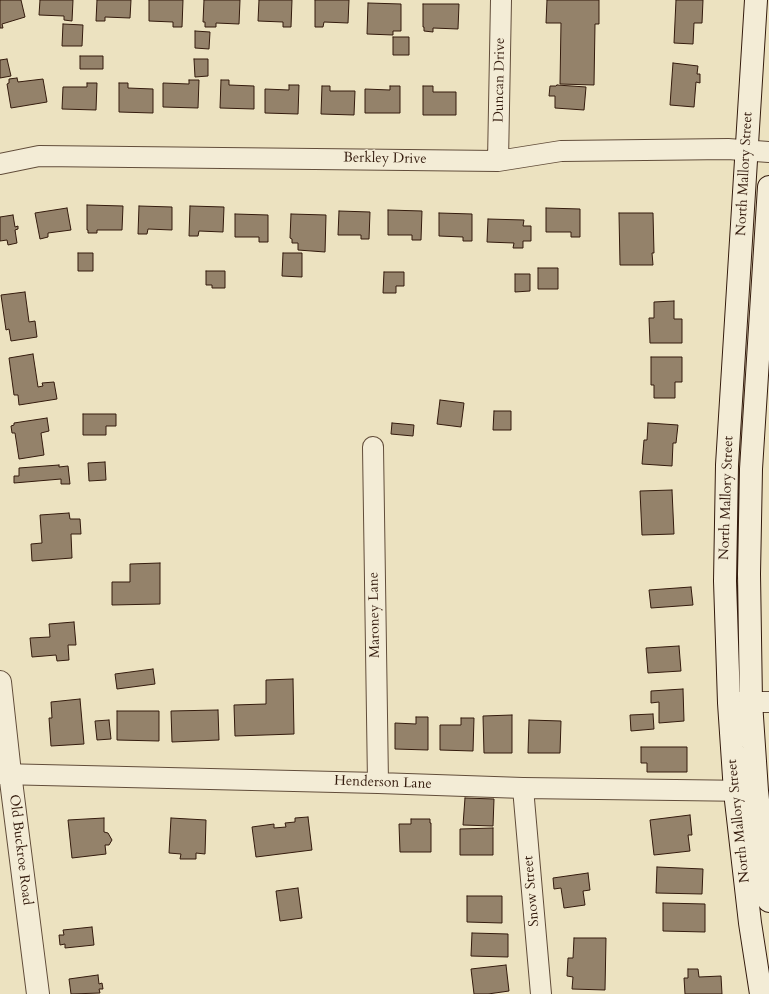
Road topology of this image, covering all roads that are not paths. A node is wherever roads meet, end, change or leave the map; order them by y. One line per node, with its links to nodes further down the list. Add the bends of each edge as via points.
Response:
1 (501, 0): 5 (street, Duncan Drive)
2 (756, 0): 3 (main road, North Mallory Street)
3 (746, 150): 4 (street, Berkley Drive); 5 (street, Berkley Drive, via 561,151); 8 (main road, North Mallory Street)
4 (769, 152)
5 (498, 161): 6 (street, Berkley Drive, via 38,156)
6 (0, 164)
7 (769, 187): 9 (main road, North Mallory Street)
8 (737, 308): 9 (street); 13 (main road, North Mallory Street, via 725,513)
9 (765, 309): 12 (main road, North Mallory Street, via 750,509 749,643)
10 (373, 447): 15 (street, Maroney Lane)
11 (0, 682): 14 (main road, Old Buckroe Road)
12 (760, 702): 13 (street); 17 (main road, North Mallory Street)
13 (729, 703): 18 (main road, North Mallory Street)
14 (5, 773): 15 (street, Henderson Lane); 20 (main road, Old Buckroe Road)
15 (378, 783): 16 (street, Henderson Lane)
16 (523, 788): 18 (street, Henderson Lane); 21 (street, Snow Street)
17 (757, 791): 18 (street, Henderson Lane); 19 (main road, North Mallory Street)
18 (735, 792): 22 (main road, North Mallory Street)
19 (769, 901)
20 (38, 994)
21 (541, 994)
22 (761, 994)

